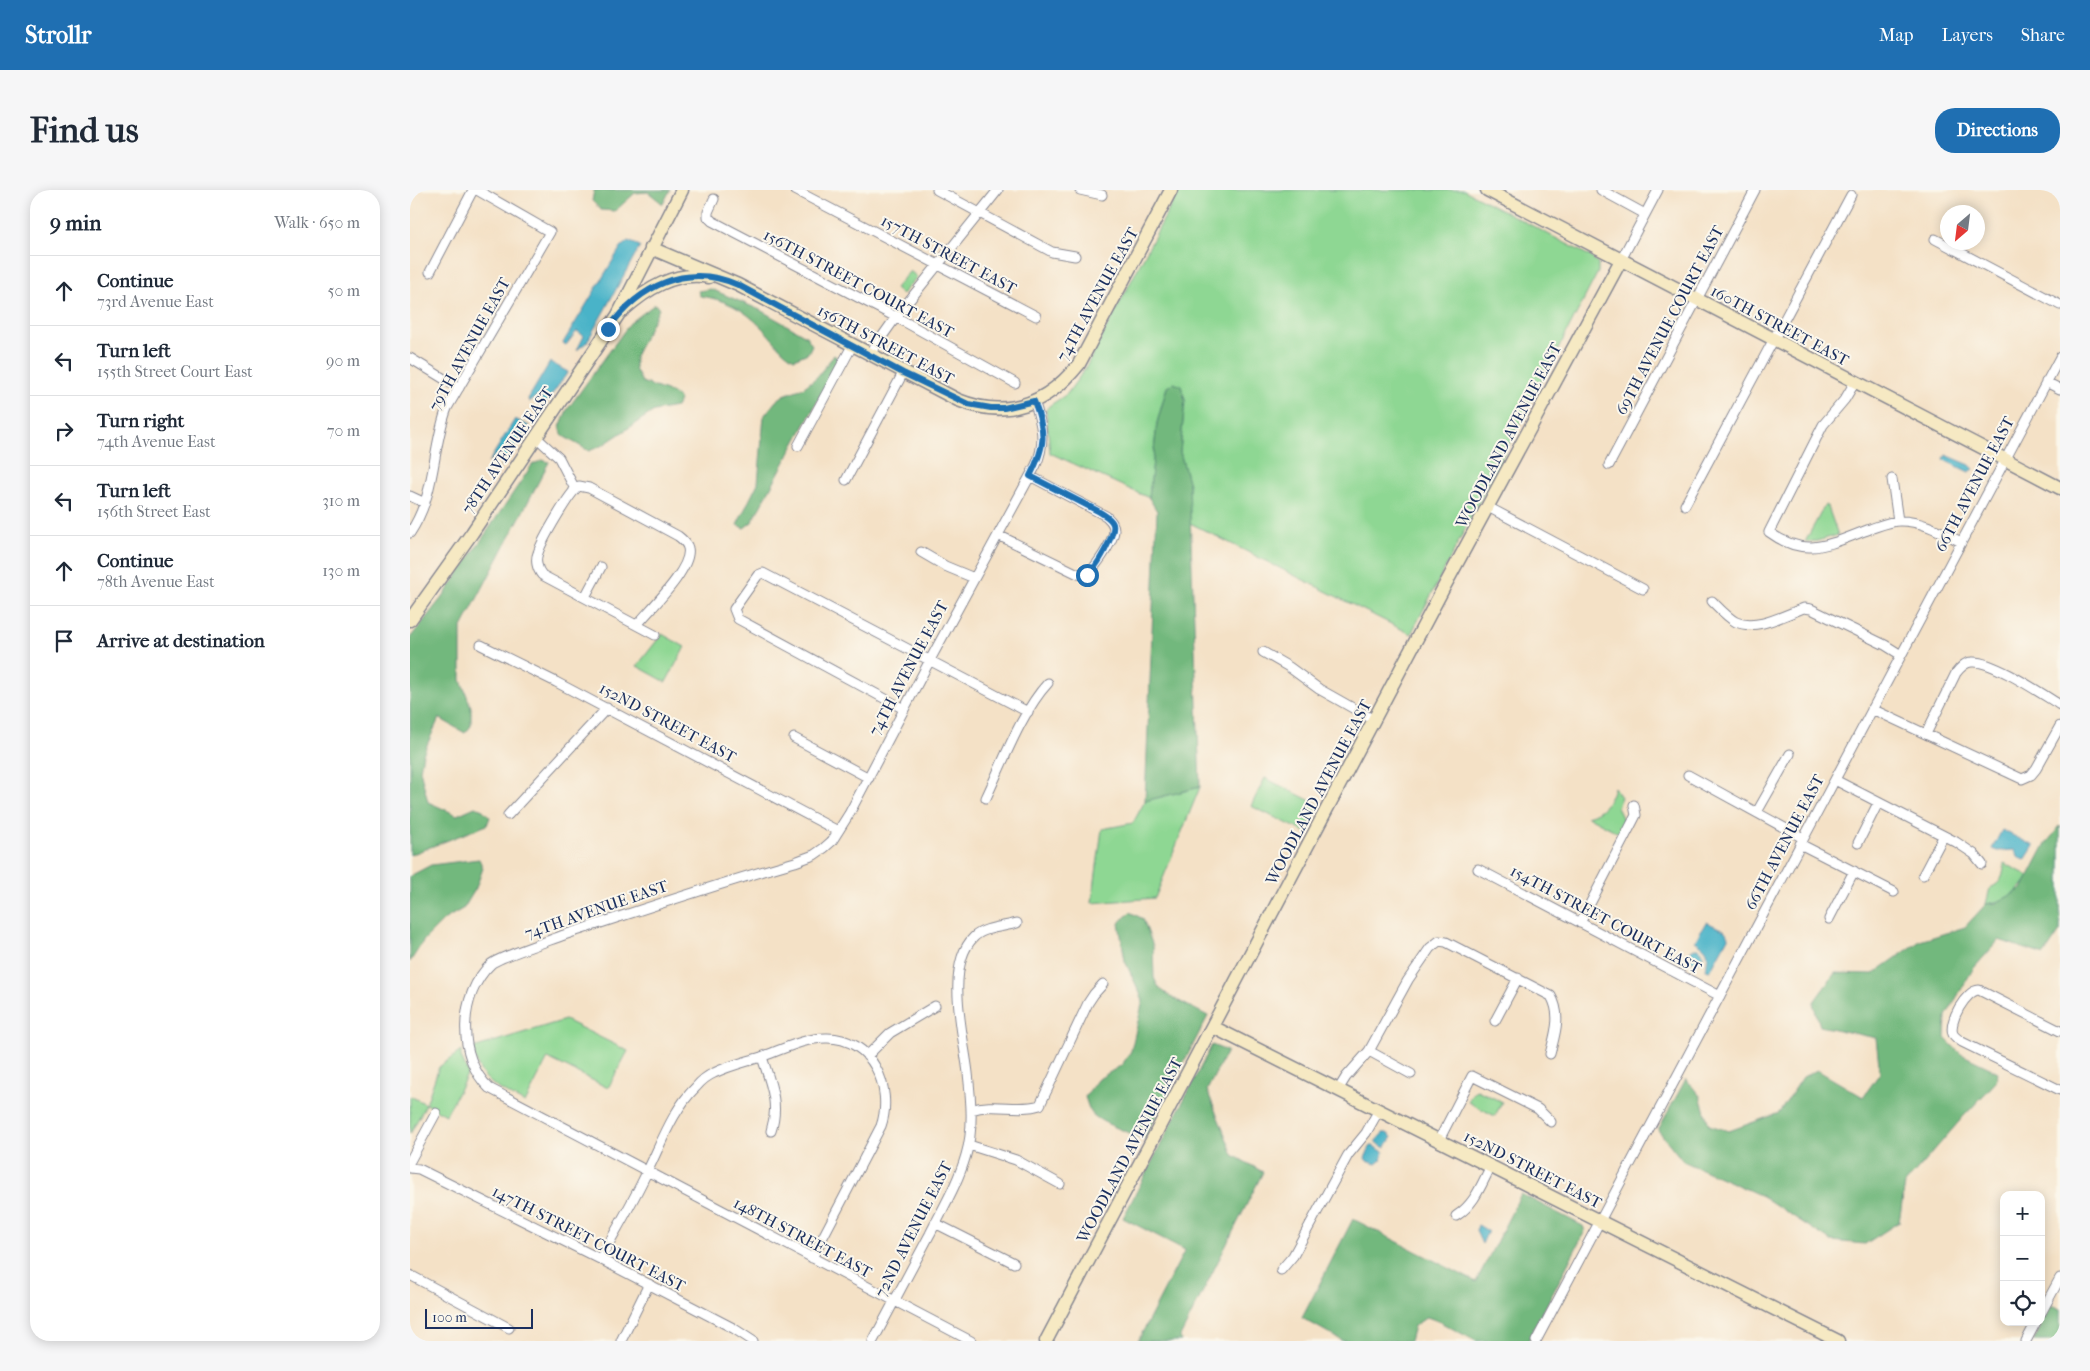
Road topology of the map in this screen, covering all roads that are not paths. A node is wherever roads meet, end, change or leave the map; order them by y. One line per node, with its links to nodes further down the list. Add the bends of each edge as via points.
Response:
1 (473, 190): 23 (street)
2 (477, 190): 39 (street, 79TH AVENUE EAST, via 550,232)
3 (682, 190): 19 (street, 78TH AVENUE EAST)
4 (796, 190): 22 (street, 157TH STREET EAST)
5 (937, 190): 16 (street)
6 (998, 190): 16 (street)
7 (1080, 190): 13 (street)
8 (1171, 190): 41 (street, 74TH AVENUE EAST, via 1079,364 1058,387)
9 (1487, 190): 21 (street, 160TH STREET EAST)
10 (1601, 190): 17 (street)
11 (1658, 190): 17 (street)
12 (1755, 190): 25 (street, 69TH AVENUE COURT EAST)
13 (1102, 195)
14 (1851, 195): 30 (street)
15 (714, 199): 29 (street, 156TH STREET COURT EAST, via 708,212 712,222)
16 (979, 212): 20 (street, via 1052,252); 22 (street)
17 (1645, 214): 21 (street)
18 (1935, 239): 26 (street)
19 (652, 248): 24 (street); 27 (street, 78TH AVENUE EAST)
20 (1075, 256)
21 (1621, 260): 25 (street, 160TH STREET EAST); 54 (street, WOODLAND AVENUE EAST)
22 (936, 265): 28 (street, 157TH STREET EAST); 29 (street)
23 (430, 272)
24 (729, 281): 27 (street, 78TH AVENUE EAST, via 687,276 665,281); 31 (street, 156TH STREET EAST)
25 (1696, 300): 30 (street, 160TH STREET EAST); 45 (street, 69TH AVENUE COURT EAST)
26 (2060, 305)
27 (618, 315): 42 (street, 78TH AVENUE EAST)
28 (1036, 316)
29 (896, 317): 32 (street); 38 (street, 156TH STREET COURT EAST)
30 (1773, 340): 36 (street, 160TH STREET EAST); 53 (street)
31 (852, 346): 32 (street, 156TH STREET EAST); 43 (street)
32 (869, 355): 35 (street, 156TH STREET EAST)
33 (2060, 357): 37 (street, 66TH AVENUE EAST)
34 (410, 358): 39 (street)
35 (903, 373): 41 (street, 156TH STREET EAST, via 978,407 1014,407); 48 (street)
36 (1854, 382): 44 (street, 160TH STREET EAST); 55 (street, via 1845,399 1823,425 1769,532 1783,543 1810,548)
37 (2046, 382): 40 (street); 44 (street, 66TH AVENUE EAST)
38 (1015, 383)
39 (459, 388): 52 (street, 79TH AVENUE EAST, via 444,418)
40 (2060, 389)
41 (1034, 401): 46 (street, 74TH AVENUE EAST, via 1042,423 1042,442)
42 (536, 437): 50 (street, via 559,458); 65 (street, 78TH AVENUE EAST)
43 (798, 446)
44 (2005, 459): 49 (street, 160TH STREET EAST); 58 (street, 66TH AVENUE EAST)
45 (1610, 465)
46 (1030, 476): 57 (street, 74TH AVENUE EAST); 57 (street, via 1098,511 1113,525 1114,532 1094,569 1082,575)
47 (1892, 479): 55 (street)
48 (846, 480)
49 (2060, 488)
50 (575, 489): 63 (street, via 537,554 537,566 542,575); 66 (street, via 579,486 589,488 670,531 687,544 685,564 677,577)
51 (410, 496): 52 (street)
52 (426, 503): 56 (street, 79TH AVENUE EAST)
53 (1685, 505)
54 (1488, 507): 62 (street); 78 (street, WOODLAND AVENUE EAST)
55 (1898, 521): 58 (street, via 1928,525)
56 (410, 533)
57 (998, 535): 61 (street, 74TH AVENUE EAST)
58 (1961, 542): 70 (street, 66TH AVENUE EAST)
59 (921, 552): 61 (street)
60 (601, 567): 63 (street)
61 (974, 578): 71 (street, 74TH AVENUE EAST)
62 (1643, 589)
63 (585, 597): 66 (street)
64 (1712, 601): 70 (street, via 1734,621 1745,625 1765,622 1804,608 1811,609)
65 (410, 620)
66 (637, 625): 67 (street)
67 (655, 635)
68 (482, 645): 74 (street, 152ND STREET EAST)
69 (1263, 652): 78 (street)
70 (1901, 655): 76 (street, 66TH AVENUE EAST)
71 (930, 660): 75 (street, 74TH AVENUE EAST); 75 (street, via 761,573 734,609 736,616 748,626); 77 (street)
72 (1048, 683): 77 (street)
73 (2060, 705): 80 (street, via 2018,679 1972,662 1956,673)
74 (607, 708): 90 (street); 91 (street, 152ND STREET EAST)
75 (904, 709): 84 (street, 74TH AVENUE EAST)
76 (1872, 709): 80 (street); 85 (street, 66TH AVENUE EAST)
77 (1028, 712): 86 (street)
78 (1374, 720): 109 (street, WOODLAND AVENUE EAST)
79 (2060, 726): 80 (street, via 2036,769 2026,778 2014,777)
80 (1926, 734)
81 (794, 738): 84 (street)
82 (1790, 754): 89 (street)
83 (1688, 776): 89 (street)
84 (869, 778): 91 (street, 74TH AVENUE EAST)
85 (1835, 780): 87 (street); 93 (street, 66TH AVENUE EAST)
86 (986, 798)
87 (1878, 803): 92 (street); 94 (street)
88 (1634, 806): 102 (street, via 1636,815)
89 (1758, 812): 93 (street)
90 (508, 815)
91 (838, 831): 103 (street, 74TH AVENUE EAST, via 827,846 814,855 547,941 492,963)
92 (1943, 836): 95 (street, via 1974,854); 98 (street)
93 (1801, 841): 97 (street); 106 (street, 66TH AVENUE EAST)
94 (1858, 843)
95 (1982, 864)
96 (1478, 869): 102 (street, 154TH STREET COURT EAST)
97 (1854, 871): 99 (street); 100 (street)
98 (1923, 875)
99 (1894, 892)
100 (1829, 919)
101 (1017, 923): 118 (street, 72ND AVENUE EAST, via 975,936 962,960 957,1007)
102 (1580, 923): 106 (street, 154TH STREET COURT EAST)
103 (484, 972): 128 (street, 148TH STREET EAST, via 472,994 466,1028 473,1066 485,1083)
104 (1518, 978): 108 (street); 111 (street, via 1446,942 1435,943 1408,980); 113 (street, via 1551,996 1555,1002 1558,1020)
105 (1103, 984): 118 (street, via 1088,1003 1040,1104)
106 (1720, 996): 131 (street, 66TH AVENUE EAST)
107 (935, 1006): 112 (street)
108 (1495, 1021)
109 (1213, 1027): 116 (street, 152ND STREET EAST); 148 (street, WOODLAND AVENUE EAST)
110 (2060, 1031): 117 (street, via 1979,990 1971,991 1953,1021 1956,1037)
111 (1369, 1051): 115 (street); 116 (street)
112 (864, 1053): 114 (street, via 842,1040 825,1038); 133 (street, via 884,1086 884,1116)
113 (1550, 1054)
114 (762, 1056): 122 (street, via 775,1102); 128 (street, via 720,1070 694,1088)
115 (1411, 1074)
116 (1338, 1090): 119 (street, 152ND STREET EAST)
117 (2060, 1090)
118 (973, 1109): 124 (street, 72ND AVENUE EAST)
119 (1379, 1110): 123 (street, 152ND STREET EAST); 136 (street, via 1348,1155 1293,1256)
120 (436, 1114): 125 (street)
121 (1551, 1122): 123 (street, via 1538,1109 1472,1076)
122 (771, 1130)
123 (1439, 1140): 126 (street, 152ND STREET EAST)
124 (969, 1145): 129 (street, via 1016,1160); 132 (street, 72ND AVENUE EAST, via 960,1174)
125 (410, 1161)
126 (1491, 1166): 130 (street, via 1473,1202); 131 (street, 152ND STREET EAST)
127 (410, 1168): 134 (street, 147TH STREET COURT EAST, via 419,1169)
128 (648, 1170): 133 (street, 148TH STREET EAST); 134 (street)
129 (1060, 1184)
130 (1456, 1216)
131 (1599, 1221): 149 (street, 66TH AVENUE EAST); 150 (street, 152ND STREET EAST)
132 (935, 1223): 135 (street); 140 (street, 72ND AVENUE EAST)
133 (812, 1258): 140 (street, 148TH STREET EAST)
134 (600, 1259): 139 (street, 147TH STREET COURT EAST)
135 (1014, 1263)
136 (1281, 1270)
137 (410, 1275): 143 (street)
138 (2060, 1278): 141 (street)
139 (650, 1284): 144 (street); 145 (street, 147TH STREET COURT EAST)
140 (894, 1301): 146 (street, 72ND AVENUE EAST); 147 (street, 148TH STREET EAST)
141 (2045, 1306)
142 (2034, 1326): 151 (street)
143 (509, 1328)
144 (621, 1341)
145 (753, 1341)
146 (873, 1341)
147 (971, 1341)
148 (1046, 1341)
149 (1536, 1341)
150 (1838, 1341)
151 (2026, 1341)

